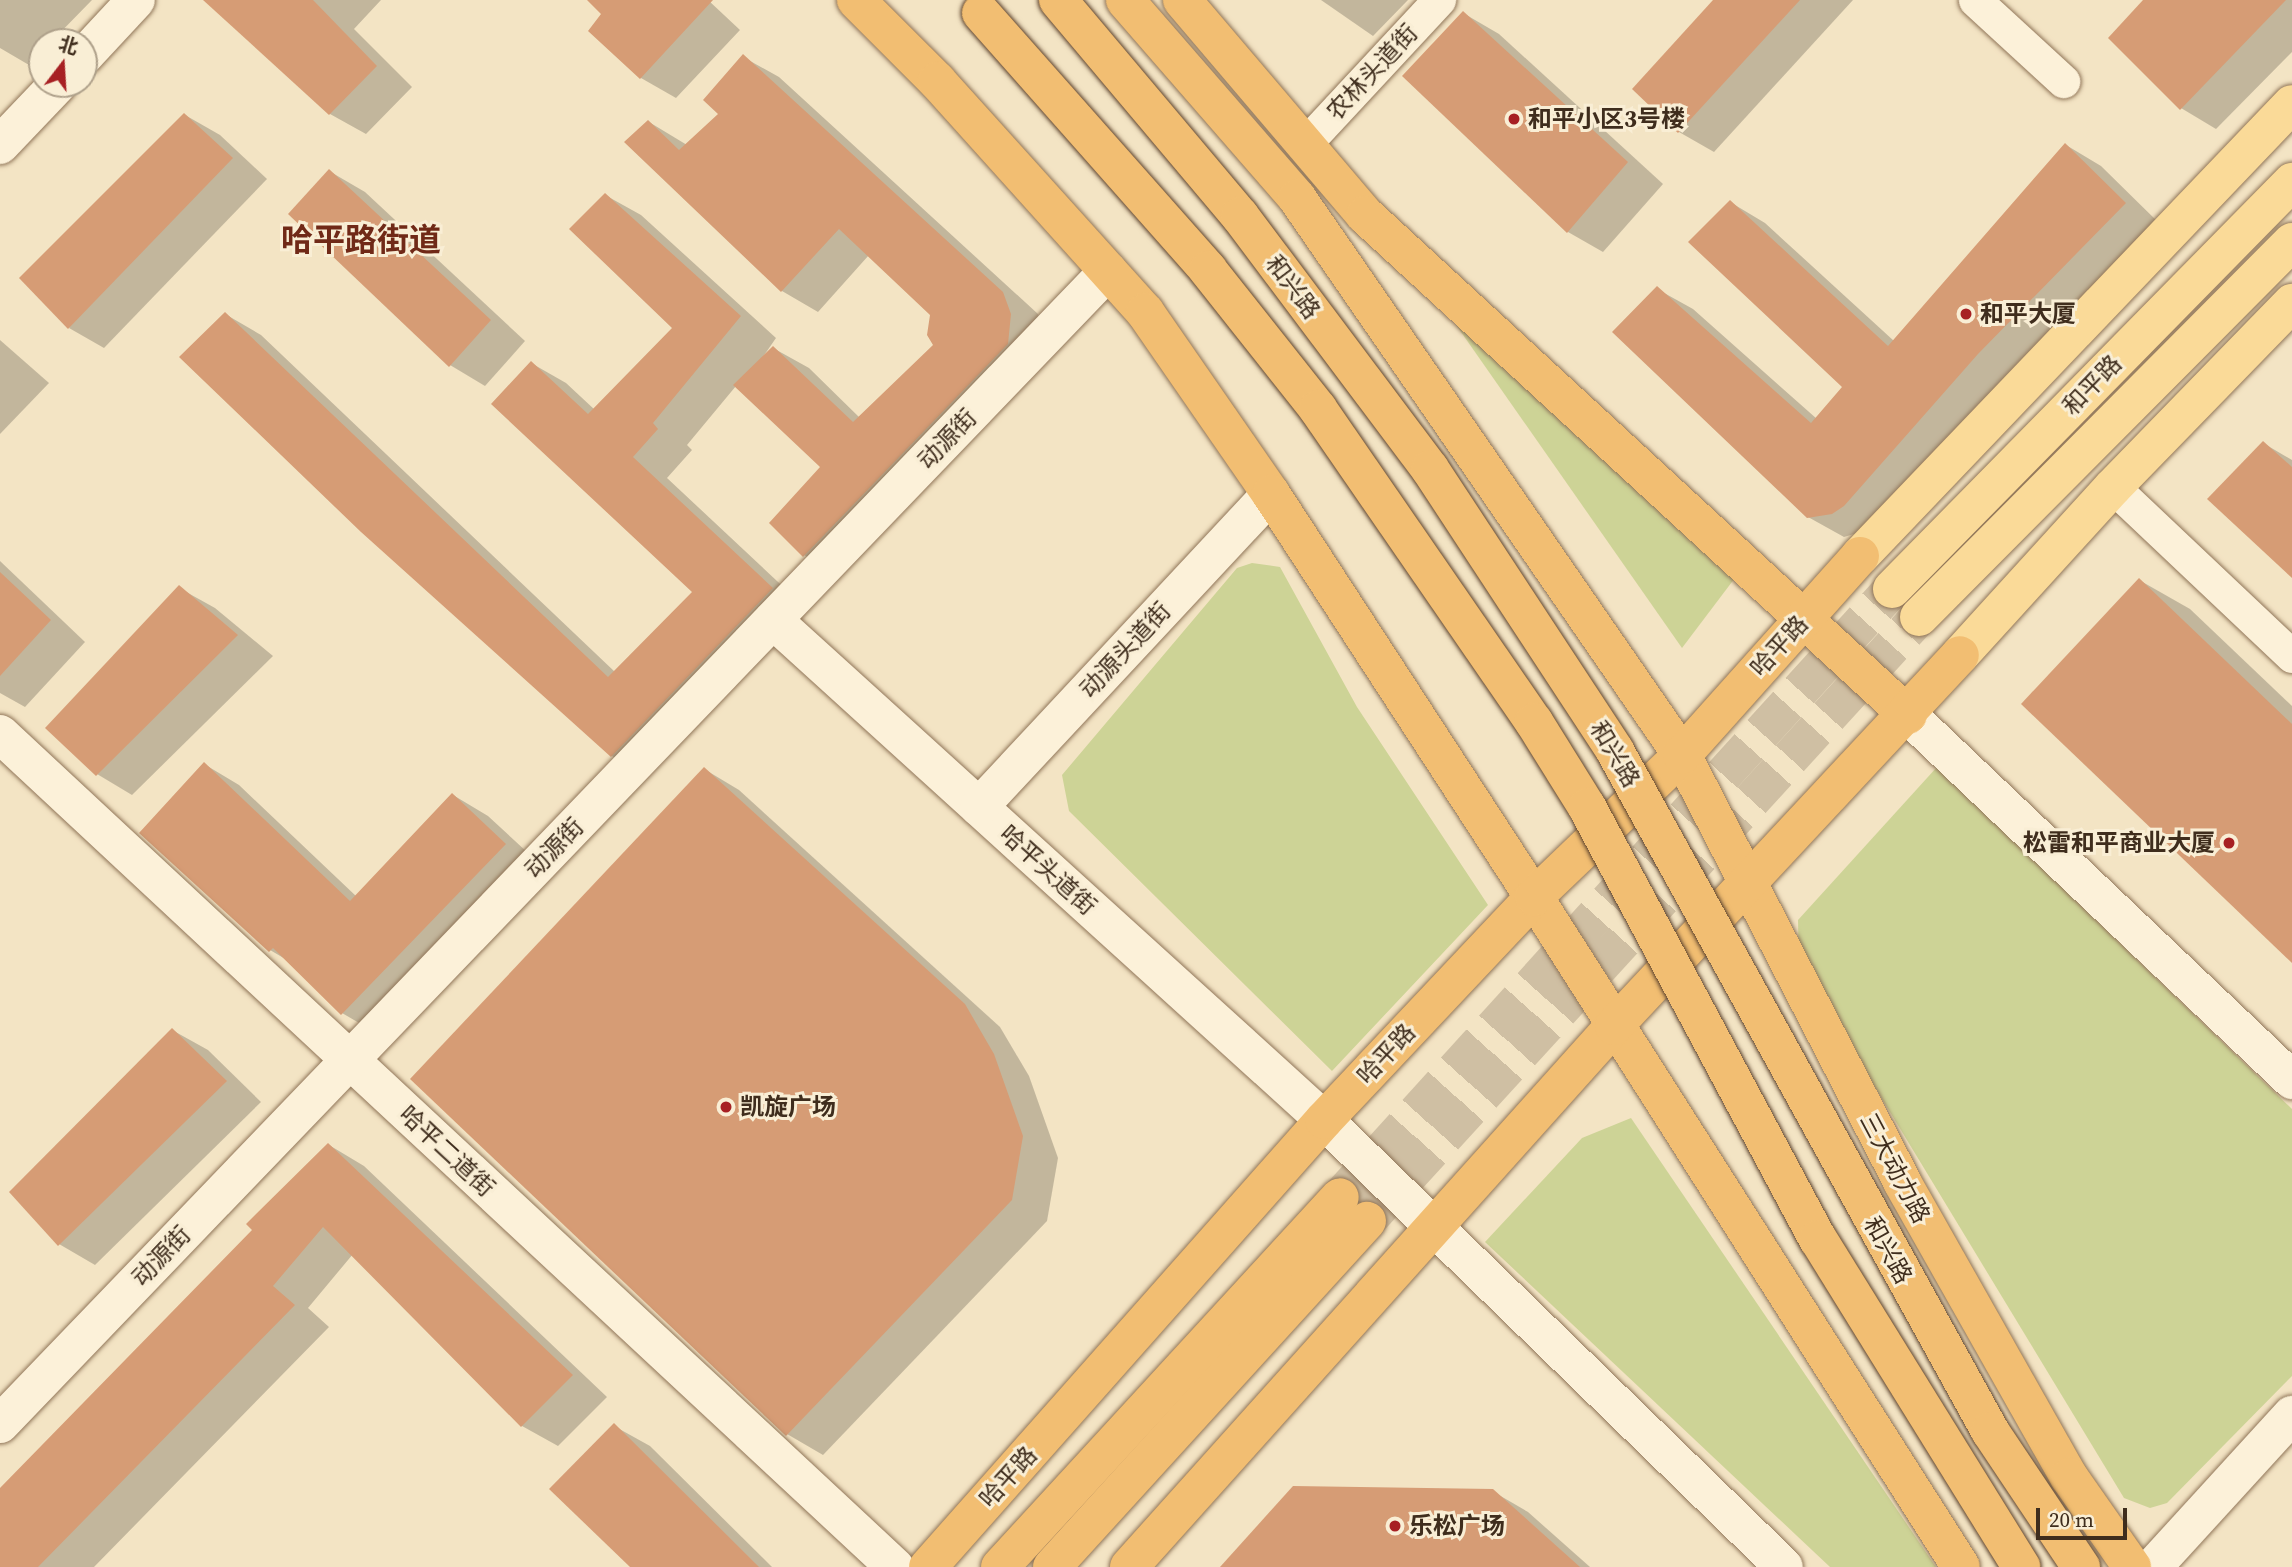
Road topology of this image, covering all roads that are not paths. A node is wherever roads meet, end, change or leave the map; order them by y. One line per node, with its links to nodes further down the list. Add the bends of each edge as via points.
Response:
1 (136, 0): 9 (street)
2 (856, 0): 17 (highway, via 937,81)
3 (1058, 0): 49 (highway, 和兴路, bridge, via 1240,216 1430,469 1615,751 1990,1431)
4 (1125, 0): 30 (highway, via 1297,198)
5 (1182, 0): 13 (highway)
6 (1439, 0): 13 (street, 农林头道街)
7 (1975, 0): 10 (street)
8 (974, 7): 48 (highway, bridge, via 1182,240 1309,398 1534,722 1587,807 1818,1239)
9 (98, 41)
10 (2063, 81)
11 (45, 98): 14 (street)
12 (2292, 104): 21 (main road)
13 (1305, 144): 24 (highway, via 1365,215)
14 (0, 145)
15 (2292, 182): 22 (main road, 和平路)
16 (2292, 242): 23 (main road, 和平路)
17 (1108, 271): 20 (highway, via 1145,312); 25 (street, 动源街)
18 (2292, 303): 19 (main road)
19 (2113, 487): 26 (main road); 27 (street)
20 (1271, 494): 31 (street, 动源头道街); 33 (highway)
21 (1860, 556): 24 (highway, 哈平路)
22 (1892, 589)
23 (1919, 617)
24 (1803, 618): 28 (highway); 30 (highway, 哈平路)
25 (773, 620): 31 (street, 哈平头道街); 35 (street, 动源街)
26 (1960, 656): 28 (highway)
27 (2292, 656)
28 (1908, 715): 32 (highway); 36 (street)
29 (0, 734): 35 (street, 哈平二道街)
30 (1682, 755): 32 (highway, 三大动力路); 33 (highway, 哈平路)
31 (979, 807): 37 (street, 哈平头道街)
32 (1747, 888): 34 (highway); 50 (highway, 三大动力路, via 1902,1182 2055,1454)
33 (1534, 897): 34 (highway); 37 (highway, 哈平路)
34 (1614, 1026): 38 (highway); 47 (highway)
35 (350, 1060): 40 (street, 动源街); 41 (street, 哈平二道街)
36 (2292, 1080)
37 (1324, 1120): 38 (street, 哈平头道街); 42 (highway, 哈平路)
38 (1432, 1226): 45 (highway); 46 (street, 哈平头道街)
39 (2292, 1415): 51 (street)
40 (0, 1424)
41 (895, 1567)
42 (928, 1567)
43 (1000, 1567): 44 (highway, via 1353,1209)
44 (1052, 1567)
45 (1129, 1567)
46 (1784, 1567)
47 (1961, 1567)
48 (2021, 1567)
49 (2081, 1567)
50 (2132, 1567)
51 (2153, 1567)

